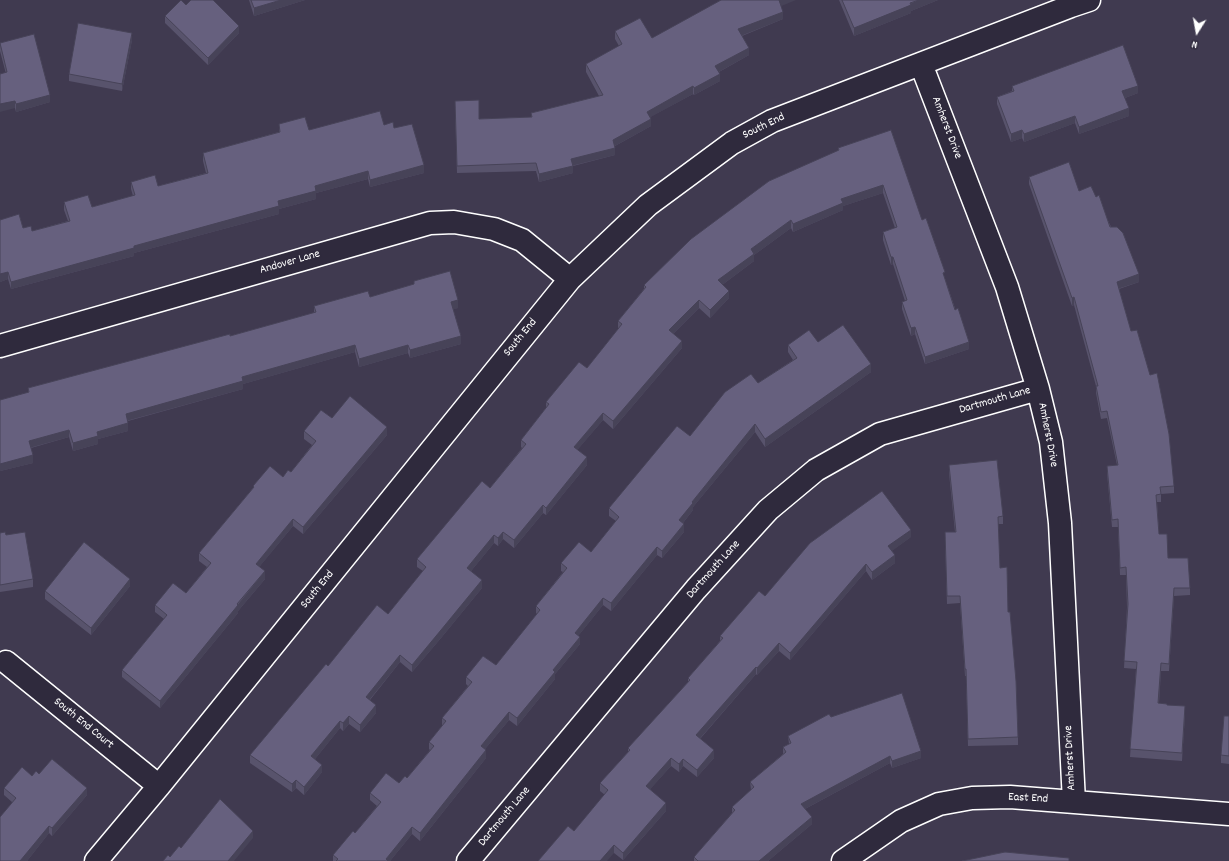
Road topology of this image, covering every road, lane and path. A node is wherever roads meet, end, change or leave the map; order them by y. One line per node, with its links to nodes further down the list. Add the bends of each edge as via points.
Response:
1 (1089, 0): 2 (street, South End)
2 (921, 64): 3 (street, South End, via 772,121 732,143 648,205); 5 (street, Amherst Drive, via 1007,287)
3 (570, 279): 4 (street, Andover Lane, via 522,240 494,229 454,222 430,223); 7 (street, South End)
4 (0, 346)
5 (1038, 389): 8 (street, Amherst Drive, via 1051,442 1060,523); 11 (street, Dartmouth Lane, via 880,434 816,470 768,510 696,588)
6 (6, 662): 7 (street, South End Court)
7 (159, 786): 10 (street, South End)
8 (1074, 802): 9 (street, East End); 12 (street, East End, via 1002,797 972,798 939,804 901,821)
9 (1229, 814)
10 (96, 861)
11 (468, 861)
12 (843, 861)

